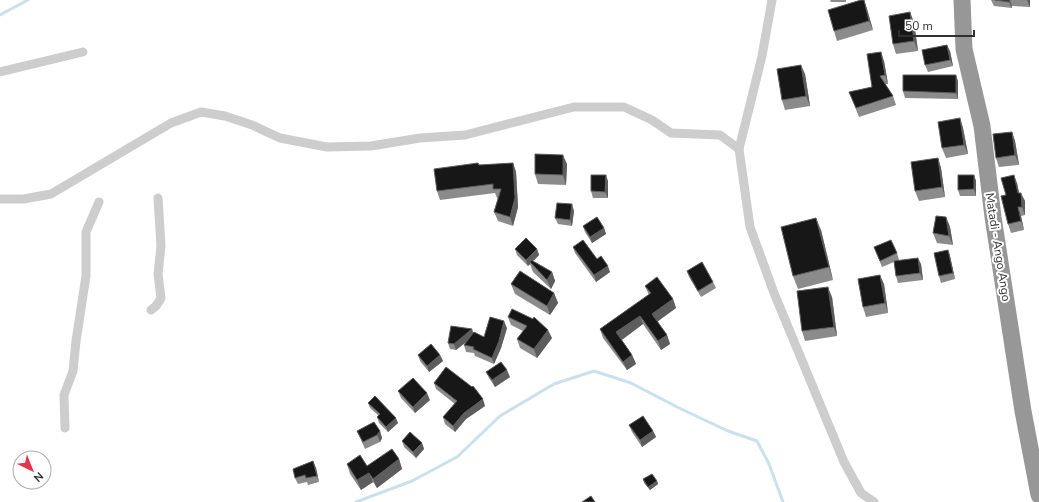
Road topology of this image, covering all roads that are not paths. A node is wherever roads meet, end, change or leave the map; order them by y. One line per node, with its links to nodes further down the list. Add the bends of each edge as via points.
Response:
1 (772, 0): 5 (street, via 762,56)
2 (962, 0): 11 (highway, Matadi - Ango Ango, via 964,49 982,126 993,217)
3 (83, 52): 4 (street)
4 (0, 72)
5 (739, 149): 7 (street, via 720,135 671,133 652,120 624,107 574,107 465,135 420,138 371,146 327,147 280,138 252,124 201,112 171,123 51,194 24,199); 12 (street, via 750,227 774,293 844,462 861,493)
6 (158, 198): 9 (street, via 161,246 158,274 161,298)
7 (0, 199)
8 (99, 202): 10 (street, via 86,232 86,276 73,371 64,395)
9 (151, 310)
10 (65, 428)
11 (1039, 495)
12 (874, 502)

